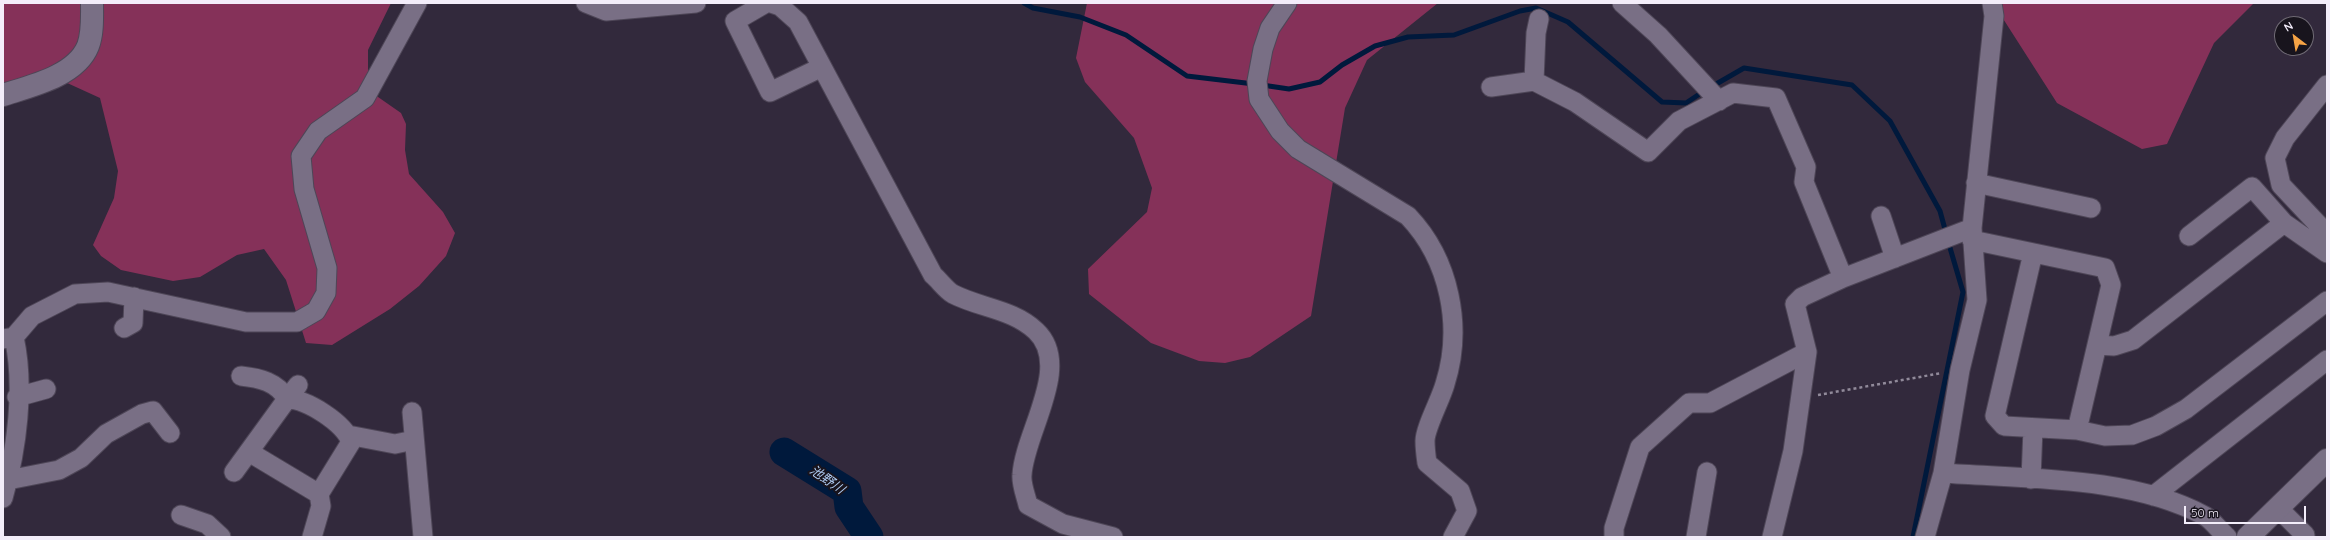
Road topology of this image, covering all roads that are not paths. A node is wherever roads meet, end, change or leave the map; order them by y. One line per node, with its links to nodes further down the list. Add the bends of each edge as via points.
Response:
1 (92, 3): 15 (main road, via 88,46 71,67 46,82)
2 (417, 3): 28 (street, via 365,98 318,131 301,156 304,190 327,268 326,293 316,311 297,322 246,322)
3 (586, 3): 4 (street, via 606,11)
4 (695, 3)
5 (766, 3): 11 (street, via 736,20 770,92)
6 (771, 3): 11 (street, via 780,6 798,22)
7 (1287, 3): 64 (street, via 1270,28 1263,49 1257,81 1259,99 1280,131 1298,149 1408,216 1422,231 1437,259 1452,301 1452,346 1446,383 1425,440 1427,463 1460,491 1467,511)
8 (1622, 3): 16 (street, via 1658,35)
9 (1992, 3): 17 (street, via 1994,16)
10 (1539, 19): 12 (street)
11 (822, 67): 57 (street, via 933,275 952,293 1021,319 1037,332 1048,352 1051,372 1025,455 1022,476 1028,505 1063,524)
12 (1534, 81): 14 (street); 16 (street, via 1575,102 1648,152 1680,121)
13 (2327, 85): 22 (street, via 2285,138 2274,158 2281,185)
14 (1491, 87)
15 (3, 95)
16 (1719, 101): 27 (street, via 1733,93 1776,98 1806,167 1804,182)
17 (1976, 183): 18 (street); 21 (street)
18 (2091, 208)
19 (1881, 216): 26 (street)
20 (2284, 223): 23 (street, via 2252,186); 25 (street); 32 (street, via 2133,340 2114,346)
21 (1972, 234): 24 (street); 26 (street); 49 (street, via 1978,300 1960,370)
22 (2327, 234)
23 (2189, 236)
24 (2033, 253): 32 (street, via 2105,268 2111,286); 40 (street, via 1995,416 2004,426)
25 (2327, 253)
26 (1894, 258): 27 (street)
27 (1843, 278): 33 (street, via 1802,297 1795,304)
28 (134, 297): 30 (street, via 133,323); 31 (street, via 108,292 75,294 32,316)
29 (2327, 301): 41 (street, via 2186,409 2156,426 2132,435 2105,436)
30 (124, 328)
31 (9, 338): 38 (street, via 19,359)
32 (2097, 345): 41 (street)
33 (1807, 352): 65 (street, via 1710,402 1689,403 1640,447 1614,528); 67 (street, via 1793,452)
34 (2327, 360): 53 (street)
35 (241, 376): 37 (street, via 260,378)
36 (46, 389): 38 (street)
37 (293, 392): 43 (street); 45 (street)
38 (17, 397): 51 (street, via 16,437)
39 (412, 412): 44 (street)
40 (2033, 428): 41 (street); 50 (street)
41 (2077, 430)
42 (170, 433): 51 (street, via 153,411 106,434 81,458 59,470)
43 (348, 435): 44 (street, via 395,444); 52 (street, via 351,442)
44 (414, 440): 61 (street)
45 (249, 452): 47 (street); 52 (street)
46 (2327, 460): 55 (main road)
47 (234, 472)
48 (1707, 472): 66 (street)
49 (1943, 472): 50 (street); 68 (street)
50 (2031, 479): 53 (street, via 2114,486)
51 (8, 480): 54 (street)
52 (319, 494): 60 (street, via 321,506)
53 (2153, 496): 69 (street, via 2206,517)
54 (3, 498)
55 (2278, 508): 58 (street); 70 (main road)
56 (181, 515): 59 (street, via 207,524)
57 (1073, 526): 62 (street); 63 (street)
58 (2306, 535)
59 (221, 537)
60 (312, 537)
61 (423, 537)
62 (1055, 537)
63 (1113, 537)
64 (1453, 537)
65 (1614, 537)
66 (1696, 537)
67 (1772, 537)
68 (1926, 537)
69 (2227, 537)
70 (2248, 537)

